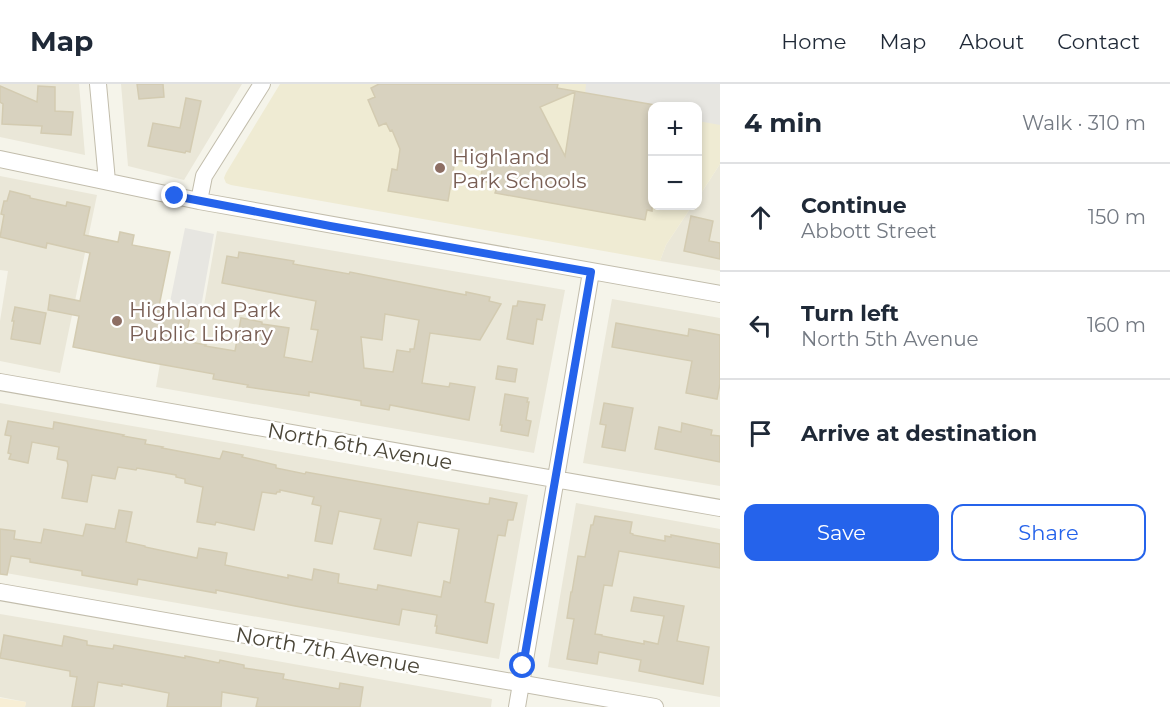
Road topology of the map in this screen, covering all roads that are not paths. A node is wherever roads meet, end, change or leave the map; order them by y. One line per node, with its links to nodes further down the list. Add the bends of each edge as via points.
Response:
1 (98, 84): 4 (street)
2 (262, 84): 5 (street, via 204,176)
3 (0, 159): 4 (street)
4 (107, 181): 5 (street)
5 (199, 201): 6 (street)
6 (591, 272): 7 (street); 9 (street)
7 (720, 294)
8 (0, 382): 9 (street, North 6th Avenue)
9 (555, 480): 10 (street, North 6th Avenue); 12 (street)
10 (720, 508)
11 (0, 592): 12 (street, North 7th Avenue)
12 (520, 684): 13 (street); 14 (street, North 7th Avenue)
13 (517, 707)
14 (655, 707)

